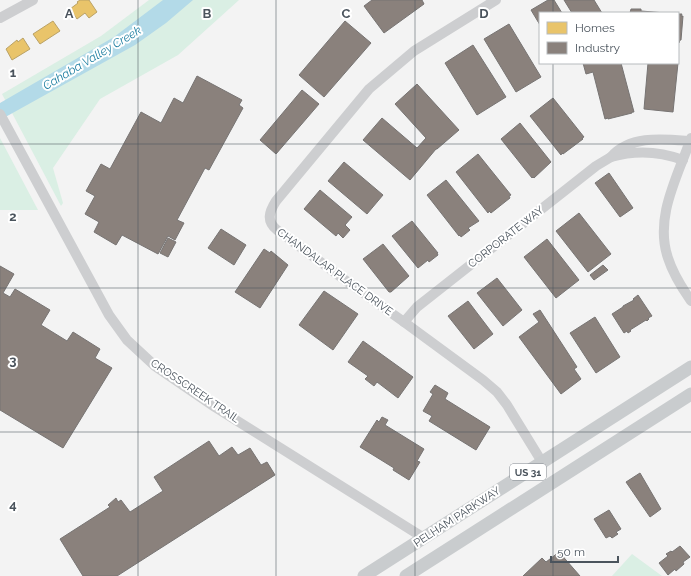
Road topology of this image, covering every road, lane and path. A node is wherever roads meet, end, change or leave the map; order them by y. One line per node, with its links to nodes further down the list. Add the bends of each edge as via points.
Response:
1 (33, 0): 3 (street)
2 (496, 0): 9 (street, CHANDALAR PLACE DRIVE, via 414,51 369,89 276,201 270,212 270,221 277,230)
3 (0, 18)
4 (0, 114): 15 (street, CROSSCREEK TRAIL, via 109,314 127,340 145,358 199,396)
5 (690, 140): 6 (street, CORPORATE WAY, via 638,141 624,146); 7 (street)
6 (611, 157): 7 (street, CORPORATE WAY, via 645,152 661,153); 9 (street, CORPORATE WAY, via 596,166 423,302)
7 (683, 160): 8 (street, via 666,207 664,227 668,257 673,271)
8 (691, 301)
9 (404, 322): 12 (street, CHANDALAR PLACE DRIVE, via 497,392)
10 (691, 367): 12 (main road, PELHAM PARKWAY / US 31)
11 (691, 394): 14 (main road, PELHAM PARKWAY / US 31)
12 (542, 462): 13 (main road, PELHAM PARKWAY / US 31)
13 (528, 471): 14 (main road); 15 (main road, PELHAM PARKWAY / US 31)
14 (538, 491): 16 (main road, PELHAM PARKWAY / US 31)
15 (424, 538): 16 (main road); 17 (main road, PELHAM PARKWAY / US 31)
16 (441, 554): 18 (main road, PELHAM PARKWAY / US 31)
17 (364, 576)
18 (406, 576)

